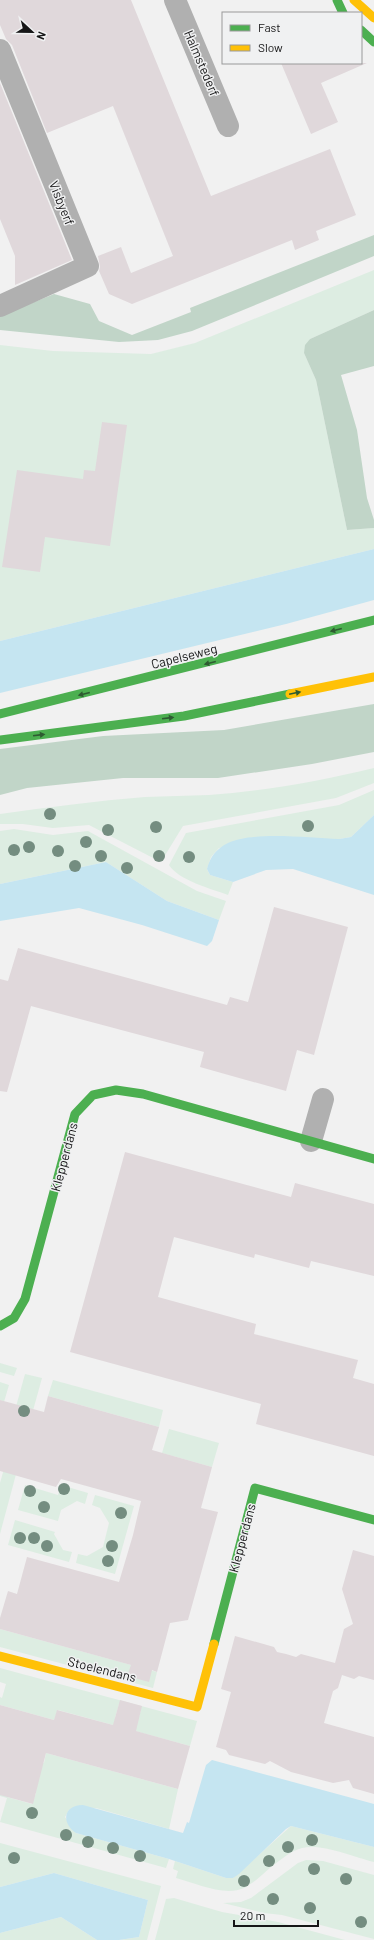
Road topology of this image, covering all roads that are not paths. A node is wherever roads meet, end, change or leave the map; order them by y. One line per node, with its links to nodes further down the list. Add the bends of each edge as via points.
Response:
1 (175, 0): 9 (street, Halmstederf)
2 (337, 0): 4 (street)
3 (354, 0): 5 (street)
4 (343, 12)
5 (374, 18)
6 (362, 31): 7 (street)
7 (374, 42)
8 (0, 50): 10 (street, Visbyerf, via 88,266)
9 (228, 126)
10 (0, 306)
11 (374, 620): 13 (street, Capelseweg, one-way to 13)
12 (374, 677): 14 (street, one-way to 12, via 184,716)
13 (0, 714)
14 (0, 740)
15 (323, 1099): 16 (street)
16 (311, 1142): 17 (street, Klepperdans); 18 (street, Klepperdans, via 143,1094 116,1090 93,1095 75,1114 22,1308 11,1323)
17 (374, 1158)
18 (0, 1326)
19 (374, 1520): 21 (street, Klepperdans, via 255,1488)
20 (0, 1656): 21 (street, Stoelendans)
21 (197, 1707)

